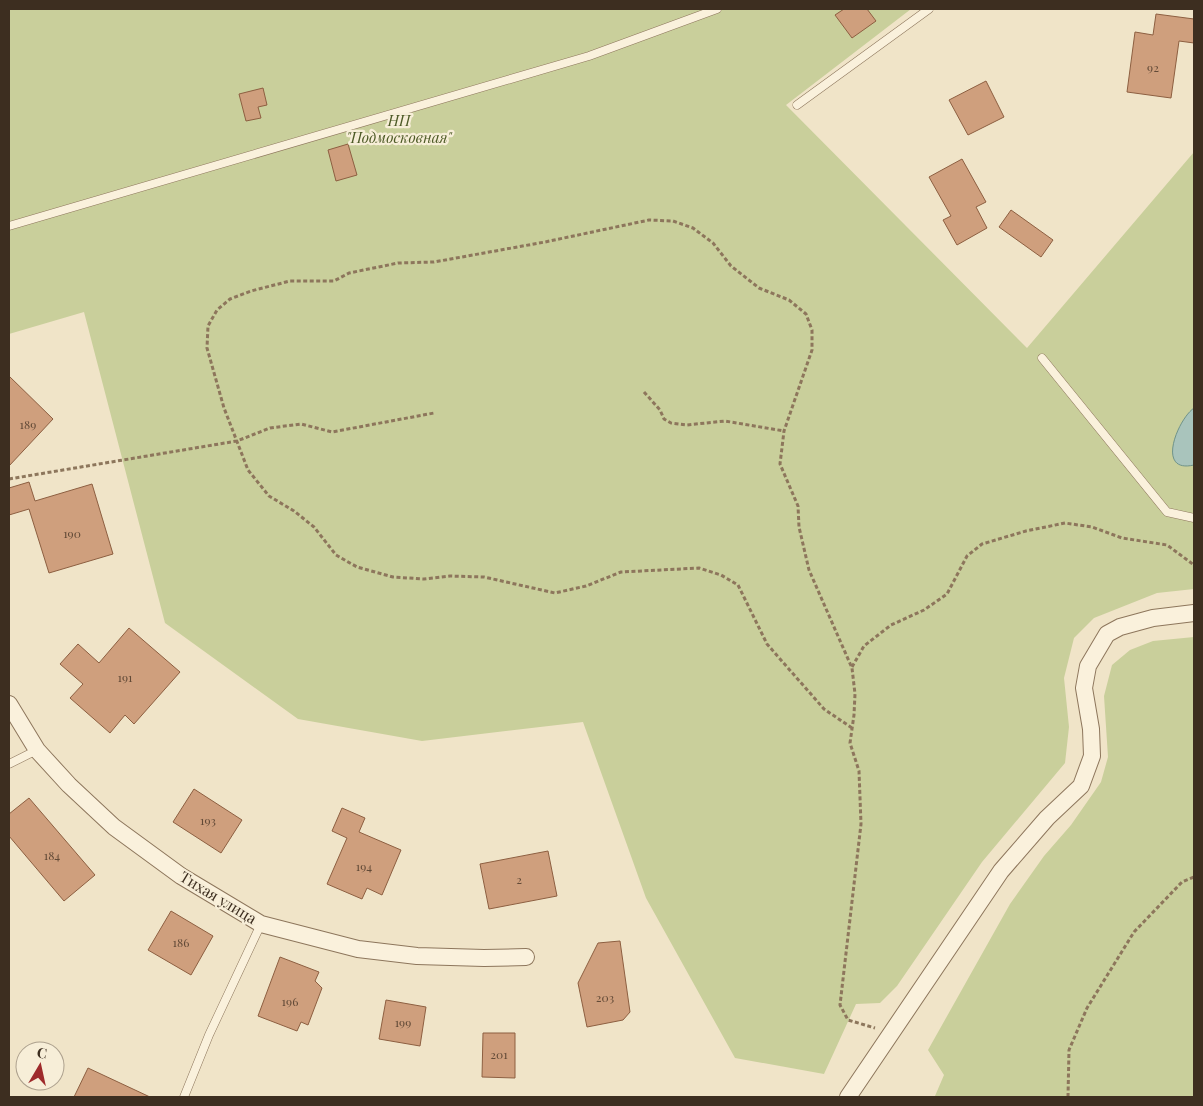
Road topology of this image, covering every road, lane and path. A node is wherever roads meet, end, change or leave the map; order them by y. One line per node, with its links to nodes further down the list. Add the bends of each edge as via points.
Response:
1 (717, 9): 4 (lane, via 588,56)
2 (929, 9): 3 (lane)
3 (797, 105)
4 (9, 226)
5 (1042, 358): 11 (lane, via 1167,512)
6 (644, 392): 8 (path, via 671,423 725,421)
7 (434, 412): 9 (path, via 332,432 301,424 270,428)
8 (784, 431): 9 (path, via 812,350 812,330 806,314 790,300 759,288 731,266 713,243 693,228 673,221 649,220 434,262 398,263 349,273 334,281 290,281 230,299 217,310 208,326 207,348); 14 (path, via 780,464 798,506 798,527 809,570)
9 (237, 441): 10 (path); 16 (path, via 248,470 269,496 314,527 336,555 357,567 393,577 484,577 555,594 622,572 699,568 721,575 738,585 767,644 794,676 824,709)
10 (9, 479)
11 (1194, 518)
12 (1194, 565): 14 (path, via 1167,546 1065,523 982,544 967,556 947,594 884,630 864,646)
13 (1194, 613): 22 (street, via 1153,618 1107,634 1088,666 1084,688 1092,756 1081,786 1046,818 1001,871)
14 (852, 668): 16 (path, via 856,694)
15 (9, 704): 17 (street, Тихая улица)
16 (852, 728): 22 (path, via 850,743 859,771 861,824 840,1005 848,1020)
17 (37, 750): 18 (lane); 20 (street, Тихая улица, via 114,827 181,876)
18 (9, 764)
19 (1194, 877): 25 (path, via 1182,882 1134,932 1087,1008 1069,1050)
20 (261, 924): 21 (street, Тихая улица, via 358,949 417,956); 23 (lane)
21 (526, 957)
22 (891, 1031): 24 (street)
23 (184, 1097)
24 (848, 1097)
25 (1068, 1097)

